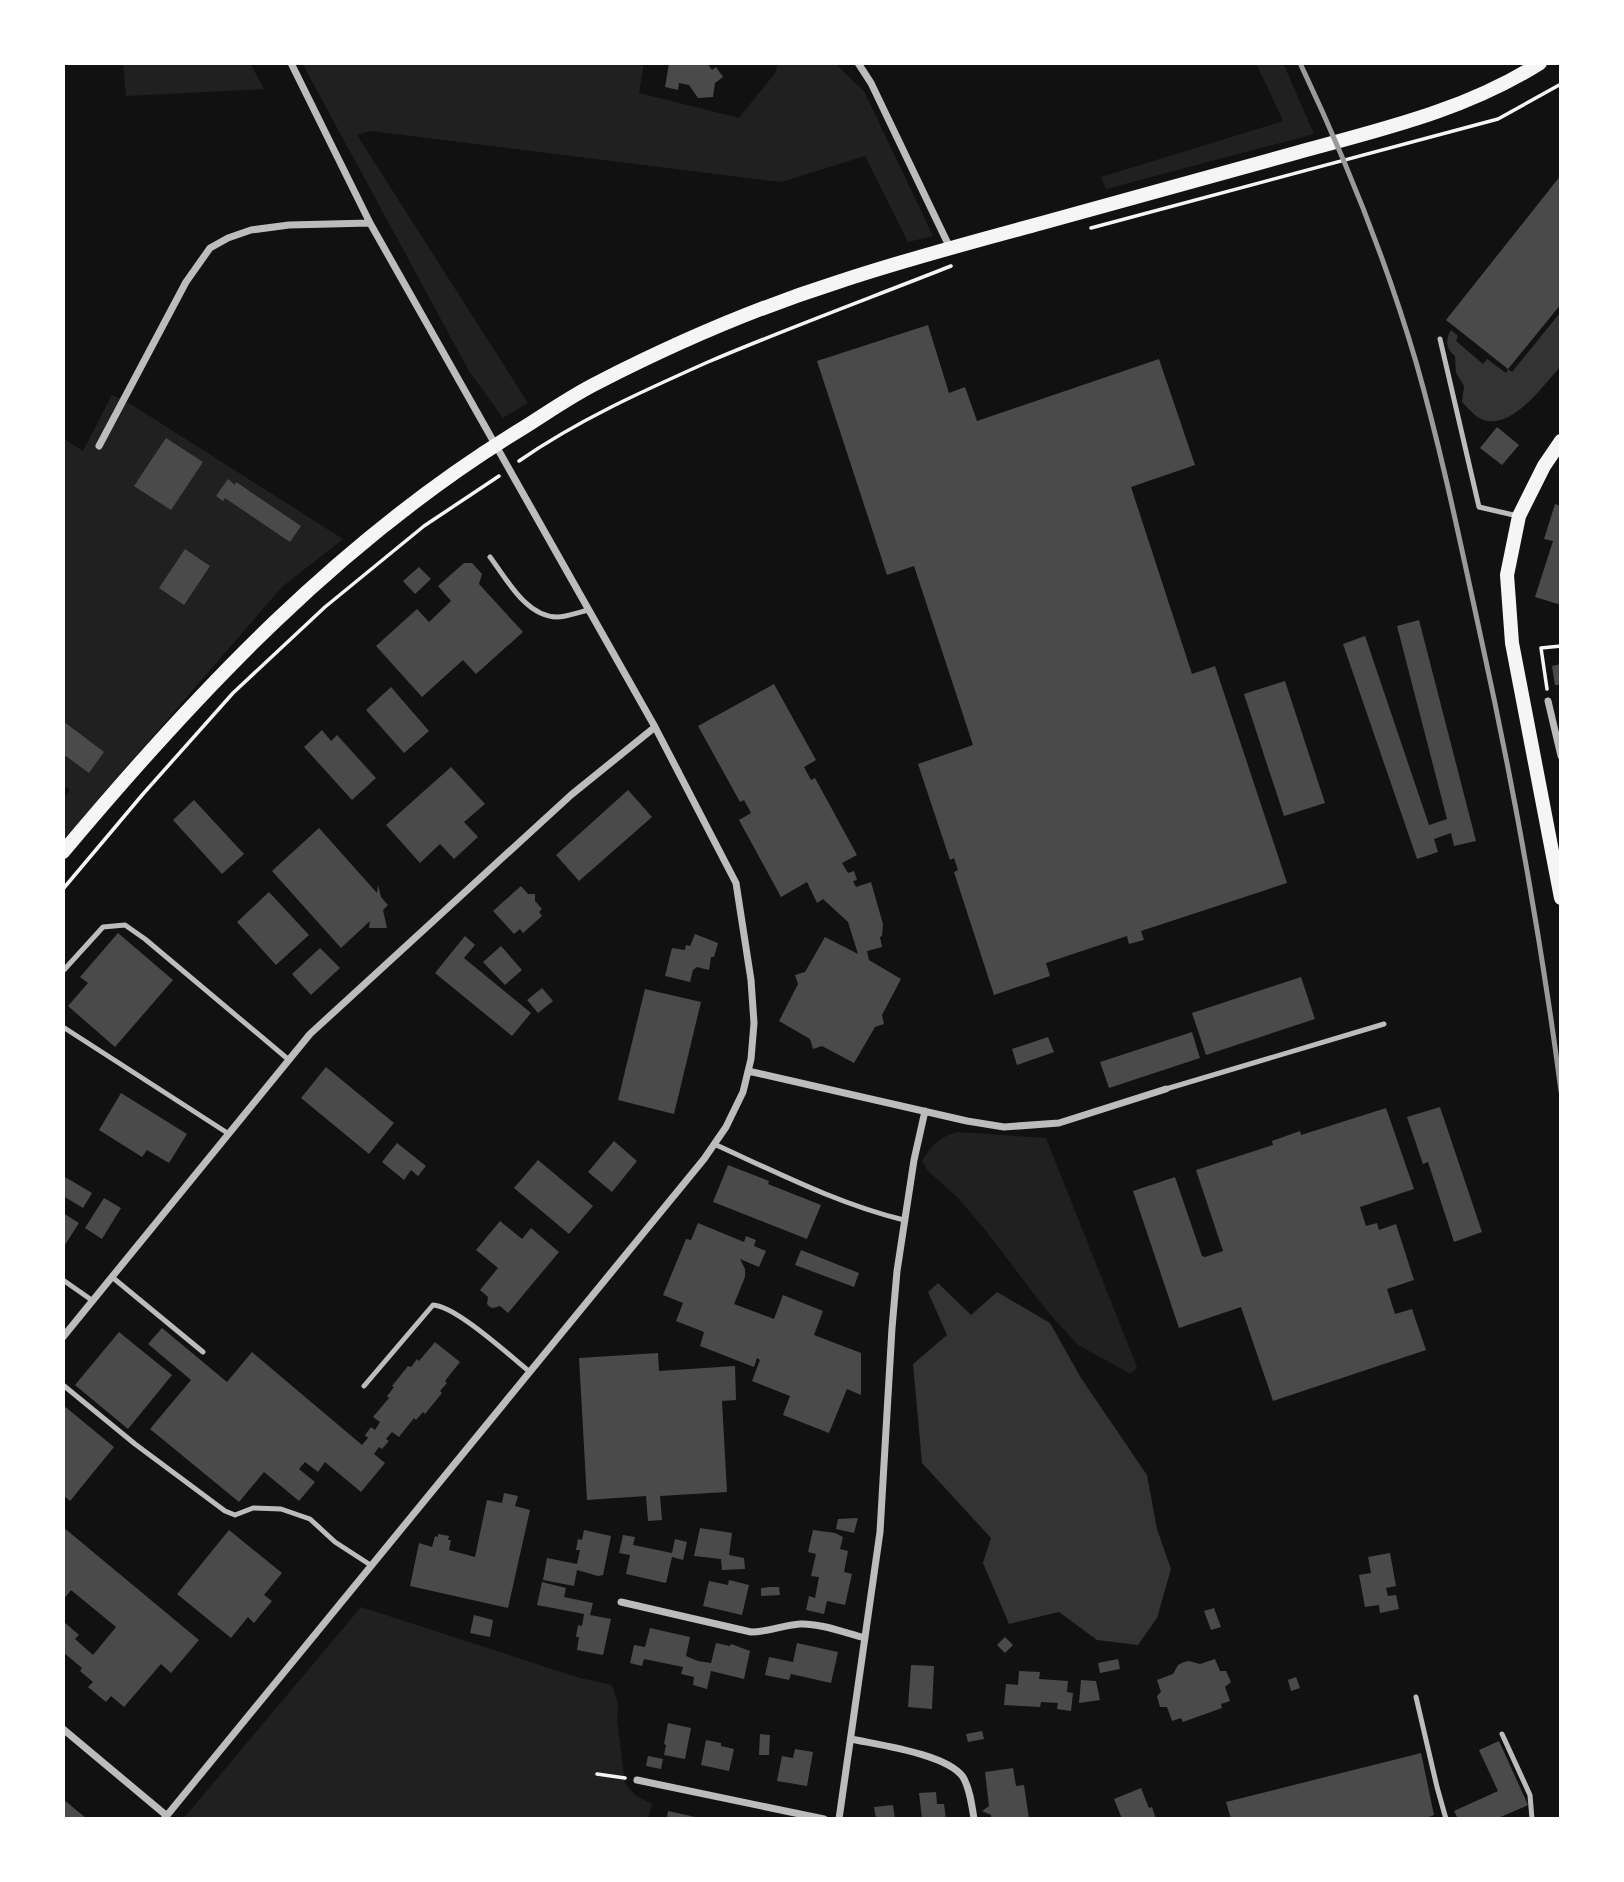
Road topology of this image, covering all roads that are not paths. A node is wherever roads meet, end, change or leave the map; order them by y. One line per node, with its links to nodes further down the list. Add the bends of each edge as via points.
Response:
1 (290, 63): 4 (street)
2 (858, 63): 5 (street)
3 (1540, 63): 5 (main road, via 1452,109)
4 (370, 223): 8 (street); 9 (street, via 251,230 210,248 186,282)
5 (950, 248): 8 (main road, via 712,328 593,385)
6 (1440, 339): 10 (lane, via 1479,507)
7 (1561, 440): 10 (main road)
8 (495, 444): 12 (street); 16 (main road, via 363,541 268,625 142,758)
9 (99, 446)
10 (1519, 516): 17 (main road, via 1507,575 1511,643)
11 (490, 557): 12 (lane, via 527,605 540,614 556,617)
12 (589, 610): 14 (street)
13 (1548, 701): 15 (street)
14 (655, 727): 21 (street, via 571,795 310,1034); 22 (street, via 736,883 754,1023)
15 (1561, 756)
16 (63, 852)
17 (1561, 898)
18 (63, 971): 21 (lane, via 103,927 125,925)
19 (1384, 1024): 23 (lane)
20 (63, 1027): 25 (lane)
21 (289, 1060): 25 (street)
22 (748, 1072): 24 (street); 26 (street, via 743,1092)
23 (1166, 1089): 24 (street, via 1077,1119 1033,1126 1004,1127)
24 (925, 1111): 27 (street)
25 (229, 1134): 28 (street)
26 (715, 1144): 27 (lane, via 788,1178); 33 (street)
27 (904, 1220): 38 (street, via 891,1328 880,1532)
28 (113, 1277): 30 (street); 32 (lane)
29 (63, 1280): 30 (lane)
30 (93, 1301): 31 (street)
31 (63, 1337)
32 (203, 1352)
33 (530, 1372): 35 (lane, via 462,1318 442,1305 433,1305); 36 (street)
34 (63, 1385): 36 (lane, via 225,1511 235,1515 253,1508 281,1509 310,1519)
35 (364, 1386)
36 (372, 1566): 44 (street)
37 (621, 1602): 38 (street, via 751,1632 799,1624)
38 (865, 1638): 42 (street)
39 (1416, 1698): 48 (lane)
40 (63, 1729): 44 (street)
41 (1502, 1734): 49 (lane, via 1530,1796)
42 (851, 1738): 46 (street); 47 (street, via 954,1767 964,1779)
43 (637, 1780): 45 (street)
44 (165, 1817)
45 (824, 1819)
46 (839, 1819)
47 (974, 1819)
48 (1446, 1819)
49 (1532, 1819)

